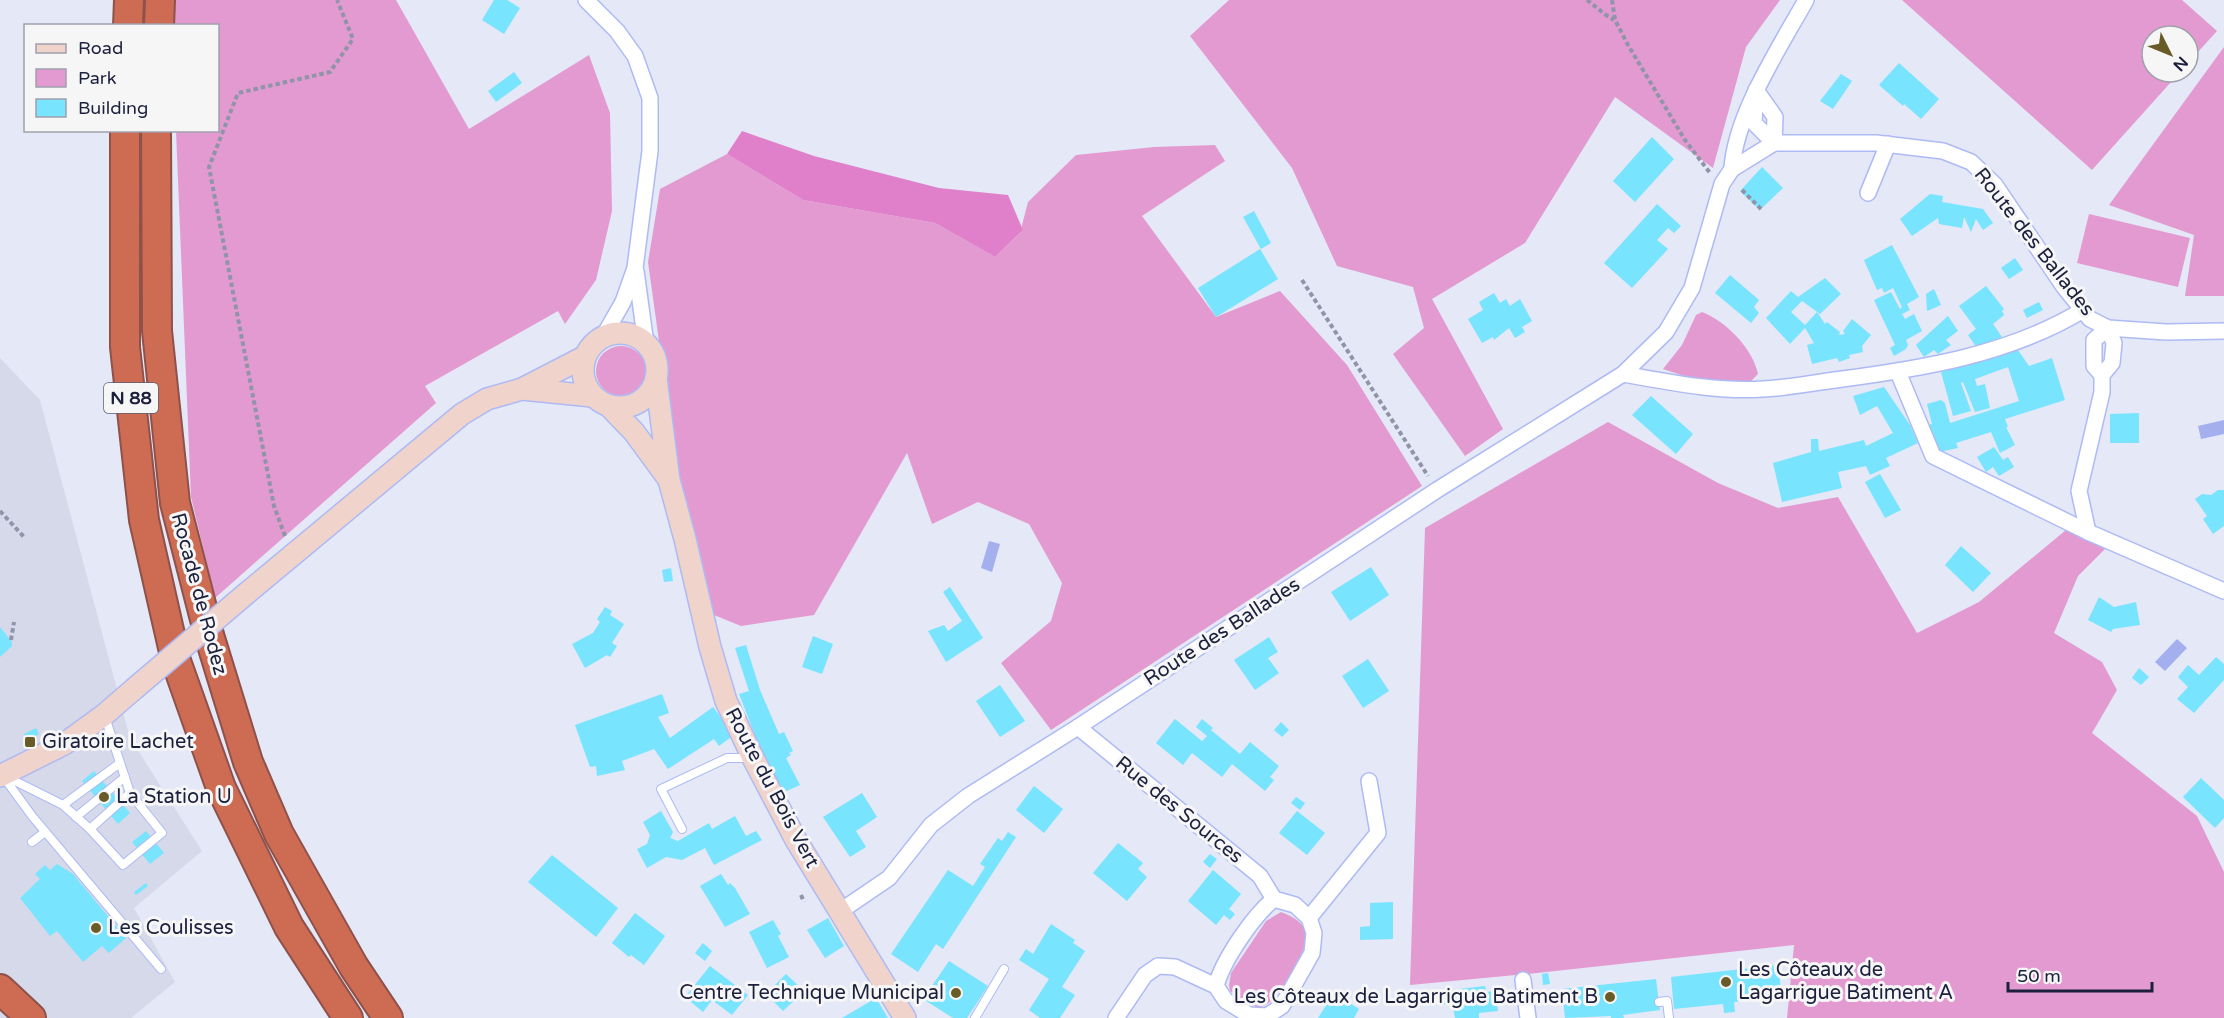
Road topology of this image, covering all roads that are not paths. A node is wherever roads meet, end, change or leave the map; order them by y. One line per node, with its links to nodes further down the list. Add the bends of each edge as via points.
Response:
1 (129, 0): 5 (highway)
2 (160, 0): 6 (highway)
3 (586, 0): 14 (street, via 635,56 650,98 650,150)
4 (1806, 0): 7 (street)
5 (128, 24)
6 (159, 24)
7 (1756, 90): 10 (street, via 1754,123); 12 (street, via 1733,153)
8 (125, 132): 56 (highway, Rocade de Rodez / N 88, via 125,347 144,520 176,661 221,788 290,927)
9 (156, 132): 57 (highway, Rocade de Rodez / N 88, via 157,331 174,492 209,635 248,762 279,834 354,967)
10 (1774, 143): 11 (street, Route des Ballades); 12 (street)
11 (1888, 144): 13 (street); 15 (street, Route des Ballades, via 1943,151 1971,162 1995,185)
12 (1732, 169): 22 (street, Route des Ballades, via 1722,184 1692,288 1666,332)
13 (1868, 193)
14 (636, 268): 18 (street); 19 (street)
15 (2083, 310): 16 (street, Route des Ballades, via 2090,319); 21 (street, via 2055,327 1984,352)
16 (2108, 328): 17 (street, Route des Ballades); 27 (street, via 2094,340 2094,366 2102,375 2102,392 2079,491)
17 (2224, 331)
18 (603, 337): 19 (street, via 626,333); 20 (street)
19 (646, 344): 23 (street, via 657,366)
20 (585, 357): 24 (street); 25 (street, via 583,378)
21 (1898, 372): 22 (street, via 1762,389 1689,386); 27 (street, via 1933,456)
22 (1623, 374): 30 (street, Route des Ballades, via 1437,490)
23 (656, 378): 25 (street, via 652,390 633,405 621,408); 26 (street)
24 (522, 389): 25 (street); 29 (street, bridge, via 487,399 462,414)
25 (600, 401): 26 (street, via 634,432)
26 (669, 480): 31 (street, Route du Bois Vert, via 713,658 726,701)
27 (2088, 532): 28 (street)
28 (2224, 591)
29 (104, 715): 32 (lane); 33 (street, via 64,744)
30 (1078, 727): 43 (street, Rue des Sources, via 1260,876); 44 (street, Route des Ballades, via 968,796 931,825 890,878)
31 (753, 758): 40 (lane, via 727,758 661,789); 44 (street, Route du Bois Vert)
32 (120, 763): 34 (lane); 37 (lane)
33 (1, 776): 37 (lane); 41 (lane)
34 (125, 777): 36 (lane); 38 (lane)
35 (1369, 781): 45 (street, via 1378,833)
36 (130, 793): 39 (lane); 39 (lane, via 162,833 123,865)
37 (63, 805): 38 (lane)
38 (76, 817): 39 (lane)
39 (90, 829)
40 (682, 830)
41 (45, 832): 42 (lane); 46 (lane)
42 (32, 842)
43 (1274, 898): 45 (street, via 1295,905); 49 (street, via 1260,910 1220,973)
44 (840, 912): 58 (street, Route du Bois Vert)
45 (1309, 918): 53 (street, via 1314,933 1312,953 1281,1006)
46 (161, 969)
47 (1004, 969): 59 (lane)
48 (1523, 980): 61 (street)
49 (1216, 986): 53 (street, via 1226,1001 1249,1015); 60 (street, via 1175,967 1158,966 1145,975)
50 (0, 989): 55 (highway)
51 (1666, 1001): 62 (lane)
52 (0, 1009): 54 (highway)
53 (1267, 1017)
54 (11, 1018)
55 (32, 1018)
56 (348, 1018)
57 (388, 1018)
58 (905, 1018)
59 (975, 1018)
60 (1116, 1018)
61 (1528, 1018)
62 (1669, 1018)

